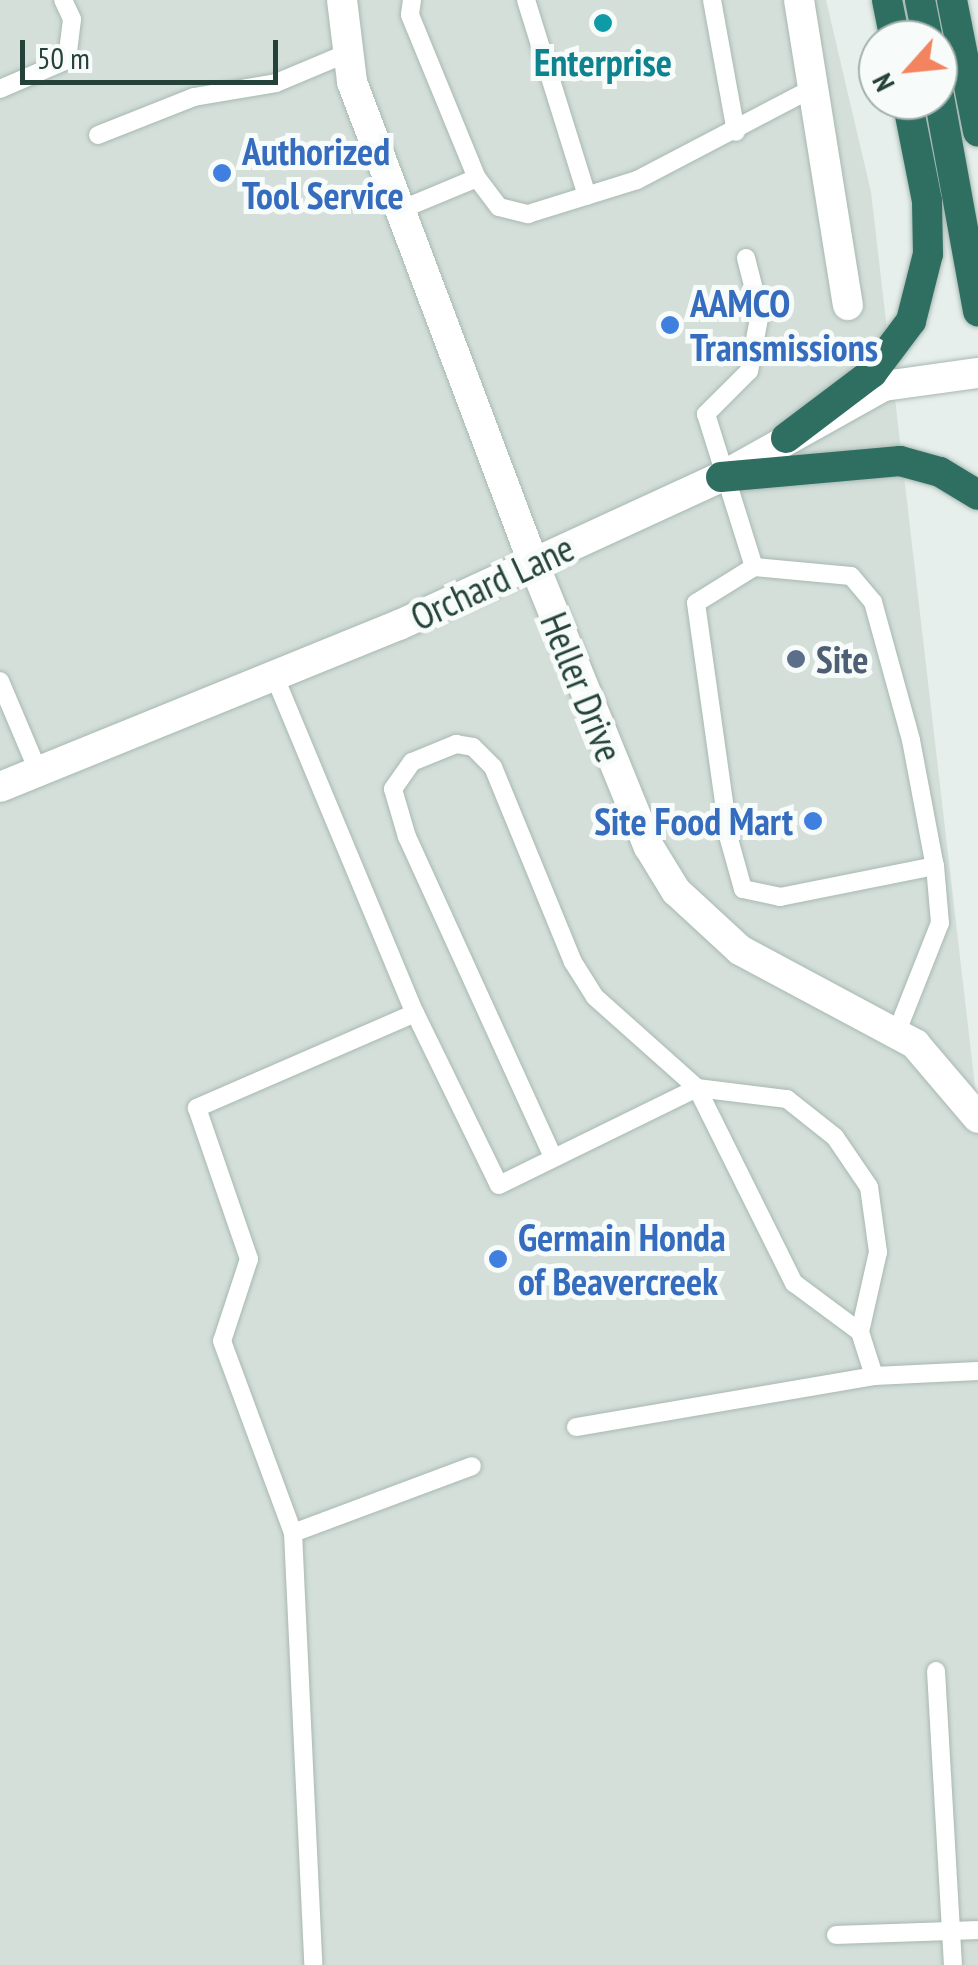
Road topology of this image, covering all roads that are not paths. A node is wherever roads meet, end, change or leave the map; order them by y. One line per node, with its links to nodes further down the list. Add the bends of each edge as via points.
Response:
1 (63, 0): 10 (lane, via 72,19 66,60)
2 (342, 0): 8 (street, Heller Drive)
3 (412, 0): 16 (lane, via 410,15)
4 (526, 0): 17 (lane)
5 (712, 0): 14 (lane)
6 (799, 0): 9 (street)
7 (952, 0): 13 (highway)
8 (345, 54): 15 (lane, via 276,83 194,97); 18 (street, Heller Drive)
9 (813, 88): 14 (lane); 20 (street)
10 (0, 90)
11 (911, 120): 23 (highway, via 927,201 928,254 911,321 872,373)
12 (943, 120): 21 (highway)
13 (978, 131)
14 (736, 132): 17 (lane, via 638,180)
15 (98, 135)
16 (477, 178): 17 (lane, via 499,207 528,214); 18 (lane)
17 (587, 196)
18 (400, 210): 26 (street, Heller Drive)
19 (746, 258): 24 (lane, via 760,313 749,371 706,414)
20 (848, 305)
21 (978, 311)
22 (978, 373): 23 (street, Orchard Lane, via 884,386)
23 (786, 438): 24 (street, Orchard Lane)
24 (720, 477): 25 (highway, via 900,461 940,472); 26 (street, Orchard Lane); 27 (lane)
25 (978, 495)
26 (533, 562): 28 (street, Orchard Lane); 34 (street, Heller Drive, via 648,848 676,891 740,950)
27 (754, 568): 32 (lane, via 851,576 873,602 911,740); 32 (lane, via 696,603 729,839 743,889 760,897)
28 (274, 676): 30 (street, Orchard Lane); 33 (lane)
29 (0, 681): 30 (lane)
30 (38, 771): 31 (street, Orchard Lane)
31 (0, 787)
32 (934, 866): 34 (lane, via 940,924)
33 (415, 1013): 37 (lane, via 498,1186); 43 (lane, via 196,1108 249,1259 222,1341)
34 (896, 1034): 36 (street, Heller Drive, via 941,1068)
35 (697, 1088): 37 (lane); 37 (lane, via 594,998 493,767 473,747 456,744 412,762 393,789 407,837); 38 (lane, via 794,1283); 38 (lane, via 787,1099 835,1136 869,1187 878,1252)
36 (978, 1118)
37 (553, 1158)
38 (860, 1332): 40 (lane)
39 (978, 1372): 40 (lane)
40 (874, 1376): 41 (lane)
41 (576, 1428)
42 (472, 1466): 43 (lane)
43 (293, 1533): 48 (lane)
44 (936, 1671): 46 (lane)
45 (978, 1930): 46 (lane)
46 (952, 1931): 47 (lane); 49 (lane)
47 (836, 1935)
48 (314, 1965)
49 (953, 1965)

